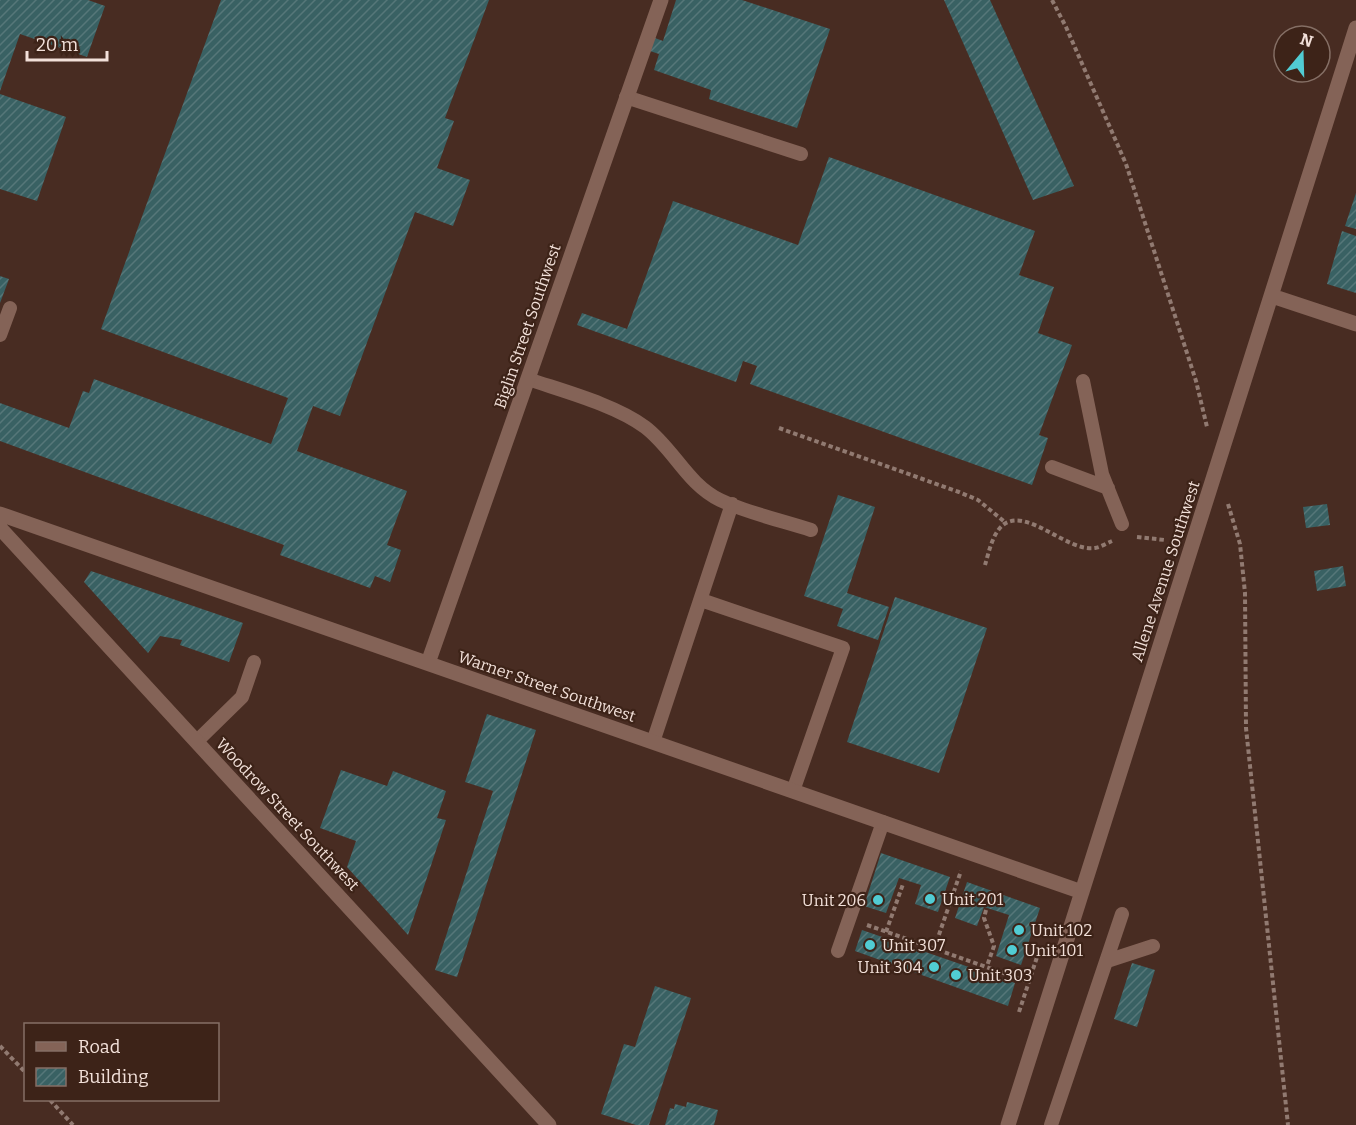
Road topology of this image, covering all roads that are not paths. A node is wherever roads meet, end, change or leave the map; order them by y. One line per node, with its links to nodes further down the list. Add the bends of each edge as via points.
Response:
1 (661, 0): 3 (street, Biglin Street Southwest)
2 (1356, 28): 5 (street, Allene Avenue Southwest)
3 (627, 97): 4 (lane); 9 (street, Biglin Street Southwest)
4 (801, 154)
5 (1272, 296): 7 (street); 25 (street, Allene Avenue Southwest)
6 (10, 308): 8 (lane)
7 (1356, 324)
8 (0, 335)
9 (528, 379): 13 (lane, via 618,411 644,426 665,444 701,488); 20 (street, Biglin Street Southwest)
10 (1083, 381): 12 (lane)
11 (1052, 467): 12 (lane)
12 (1108, 488): 17 (lane)
13 (732, 504): 16 (lane); 18 (lane)
14 (0, 514): 20 (street, Warner Street Southwest)
15 (0, 528): 21 (street, Woodrow Street Southwest)
16 (811, 530)
17 (1124, 532)
18 (701, 600): 22 (lane); 23 (lane, via 843,648)
19 (254, 662): 21 (lane, via 242,697)
20 (428, 663): 22 (street, Warner Street Southwest)
21 (197, 741): 30 (street, Woodrow Street Southwest)
22 (653, 742): 23 (street, Warner Street Southwest)
23 (793, 791): 24 (street, Warner Street Southwest)
24 (883, 822): 25 (street, Warner Street Southwest); 28 (lane)
25 (1082, 892): 31 (street, Allene Avenue Southwest)
26 (1122, 914): 29 (lane)
27 (1153, 946): 29 (lane)
28 (838, 951)
29 (1107, 961): 32 (lane)
30 (549, 1125)
31 (1008, 1125)
32 (1052, 1125)

